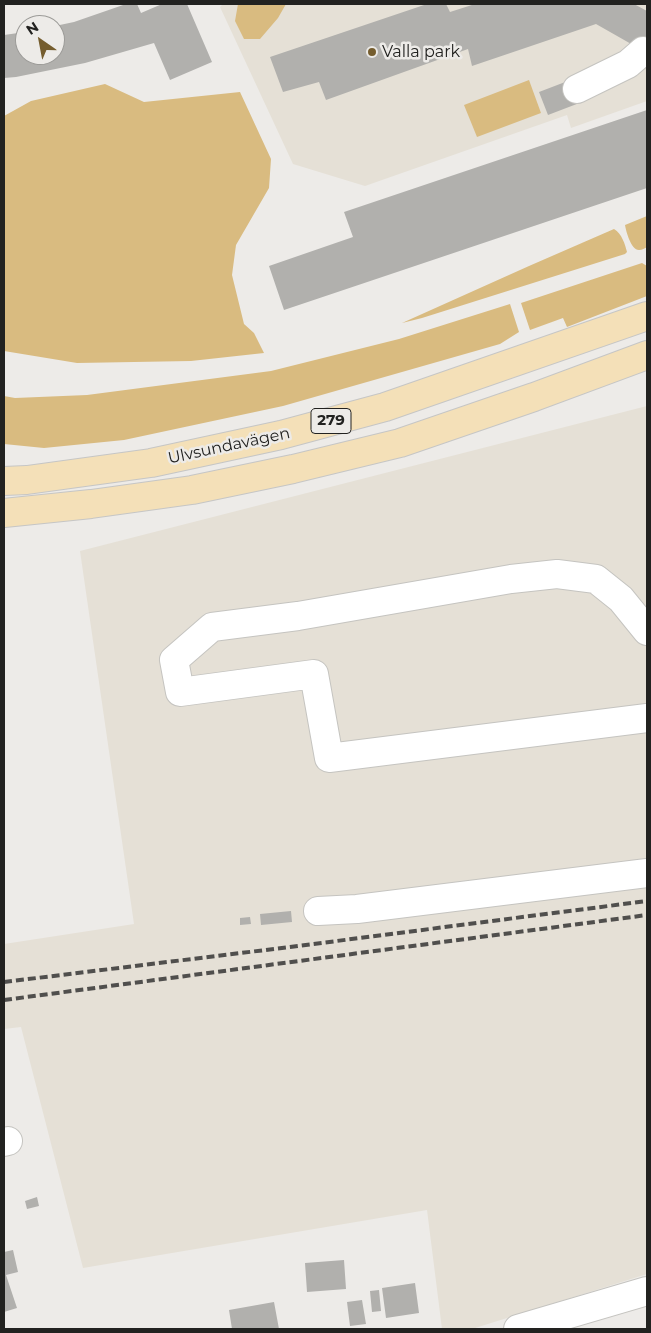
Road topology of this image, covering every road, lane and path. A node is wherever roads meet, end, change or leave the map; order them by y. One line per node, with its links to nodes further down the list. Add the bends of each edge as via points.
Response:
1 (642, 51): 2 (street, via 628,64)
2 (577, 88)
3 (647, 316): 5 (main road, Ulvsundavägen / 279, via 384,406 281,435 152,462)
4 (647, 356): 6 (main road, Ulvsundavägen / 279, via 391,446 192,490)
5 (4, 481)
6 (4, 513)
7 (647, 631): 8 (street, via 622,599 596,580 556,574 212,627 174,660 180,692 314,674 329,758)
8 (647, 718)
9 (647, 873): 10 (street, via 357,910)
10 (318, 911)
11 (647, 1291): 12 (street)
12 (518, 1329)

